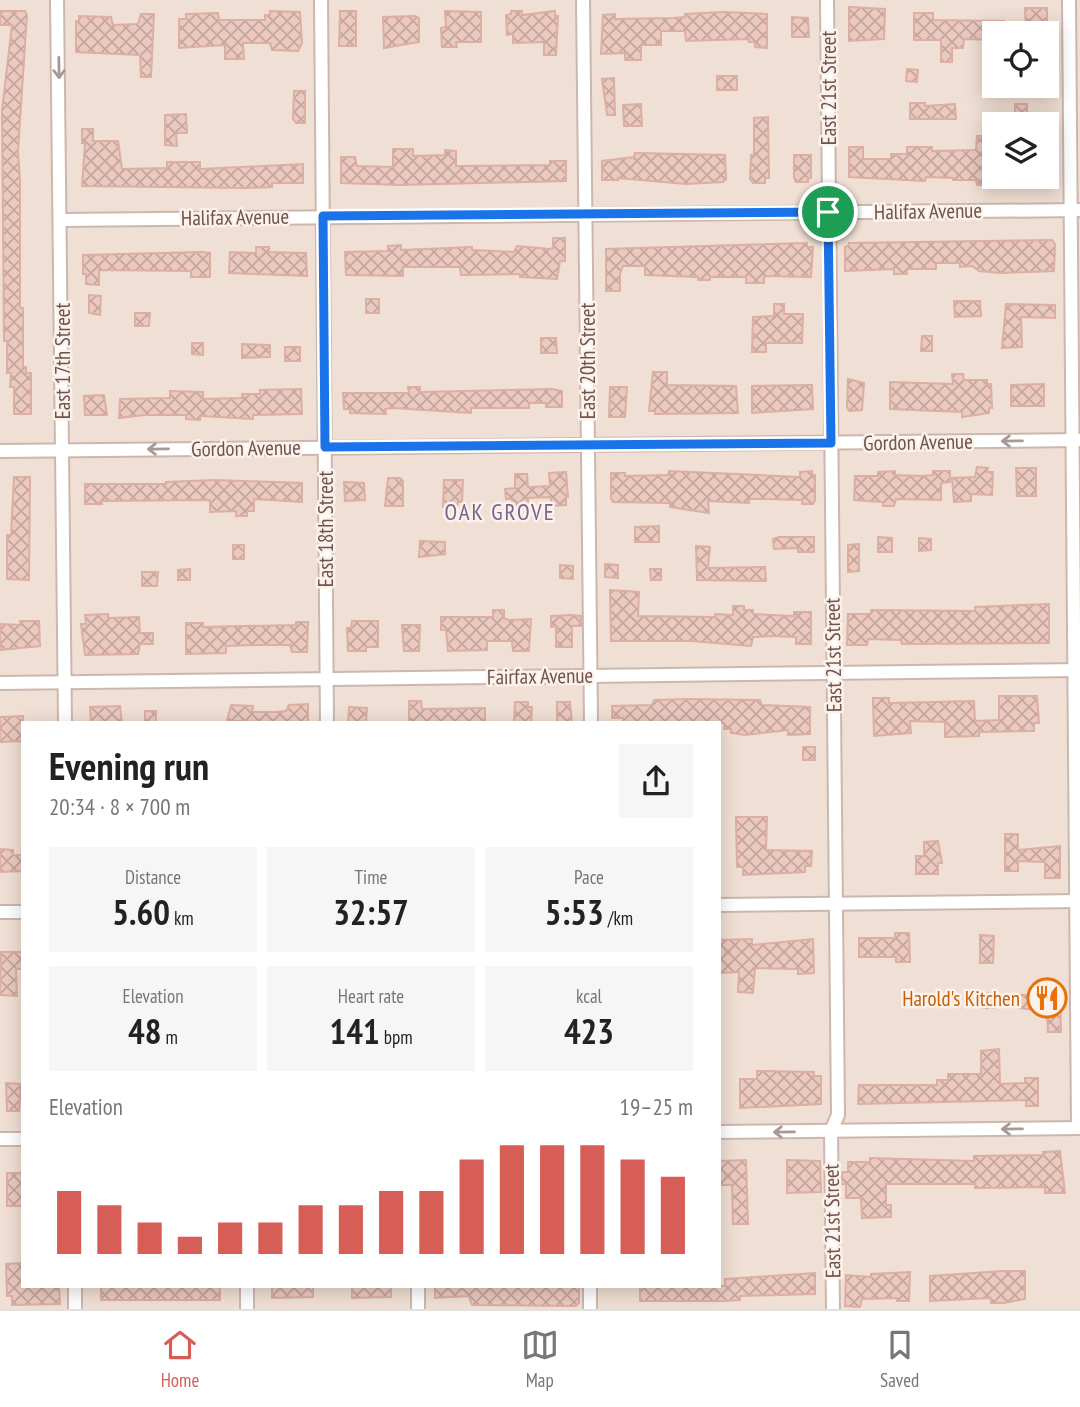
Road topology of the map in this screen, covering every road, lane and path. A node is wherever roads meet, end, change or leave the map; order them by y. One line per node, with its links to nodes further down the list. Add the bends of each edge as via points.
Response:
1 (57, 0): 10 (street, East 17th Street, one-way to 10)
2 (321, 0): 9 (street, East 18th Street)
3 (583, 0): 8 (street, East 20th Street)
4 (827, 0): 7 (street, East 21st Street)
5 (1069, 0): 6 (street)
6 (1075, 210): 7 (street, Halifax Avenue); 11 (street)
7 (828, 212): 8 (street, Halifax Avenue); 12 (street, East 21st Street)
8 (586, 214): 9 (street, Halifax Avenue); 13 (street, East 20th Street)
9 (323, 216): 10 (street, Halifax Avenue); 14 (street, East 18th Street)
10 (61, 220): 15 (street, East 17th Street)
11 (1077, 440): 12 (street, Gordon Avenue, one-way to 12); 17 (street)
12 (831, 443): 13 (street, Gordon Avenue); 18 (street, East 21st Street)
13 (588, 445): 14 (street, Gordon Avenue); 19 (street, East 20th Street)
14 (325, 447): 15 (street, Gordon Avenue, one-way to 15); 20 (street, East 18th Street)
15 (62, 450): 16 (street, Gordon Avenue); 21 (street, East 17th Street)
16 (0, 451)
17 (1078, 670): 18 (street, Fairfax Avenue); 26 (street)
18 (834, 673): 19 (street, Fairfax Avenue); 27 (street, East 21st Street)
19 (591, 676): 20 (street, Fairfax Avenue); 25 (street, East 20th Street)
20 (326, 679): 21 (street, Fairfax Avenue); 24 (street, East 18th Street)
21 (64, 682): 22 (street, Fairfax Avenue); 23 (street, East 17th Street)
22 (0, 683)
23 (65, 721)
24 (327, 721)
25 (591, 721)
26 (1079, 901): 27 (street); 31 (street)
27 (834, 904): 28 (street); 32 (street, East 21st Street, via 838,1115)
28 (721, 905)
29 (0, 912): 30 (street)
30 (21, 912)
31 (1079, 1128): 32 (street, one-way to 32)
32 (831, 1131): 33 (street, one-way to 33); 44 (street, East 21st Street)
33 (721, 1132)
34 (0, 1139): 35 (street)
35 (21, 1139)
36 (75, 1288): 40 (street)
37 (247, 1288): 41 (street)
38 (418, 1288): 42 (street)
39 (590, 1288): 43 (street)
40 (75, 1309)
41 (247, 1309)
42 (418, 1309)
43 (590, 1309)
44 (833, 1309)

